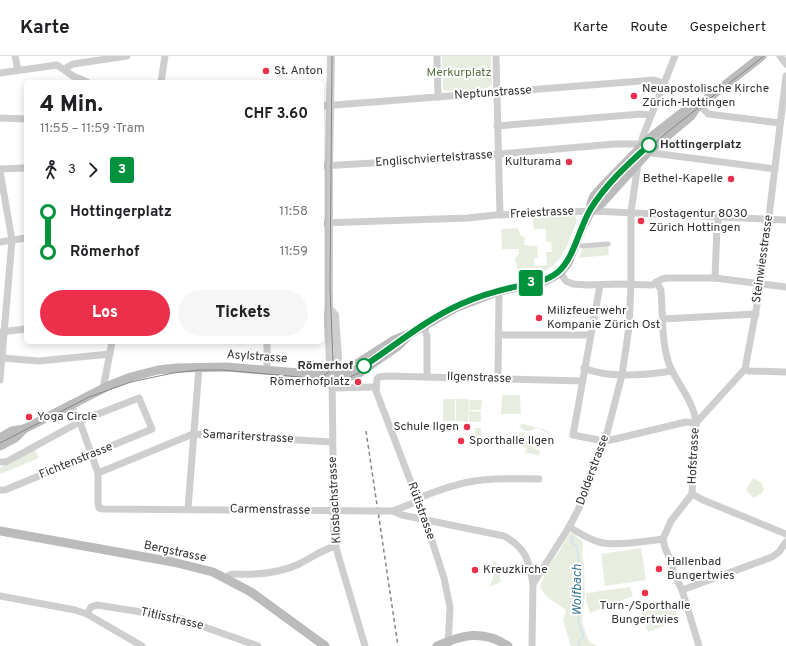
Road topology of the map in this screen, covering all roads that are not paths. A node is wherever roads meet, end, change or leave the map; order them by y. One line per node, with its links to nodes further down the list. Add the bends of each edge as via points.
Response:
1 (15, 56): 12 (street)
2 (127, 56): 11 (street, via 73,64)
3 (165, 56): 16 (street)
4 (331, 56): 20 (street, Klosbachstrasse)
5 (437, 56): 19 (street)
6 (496, 56): 18 (street)
7 (674, 56): 17 (street, Dolderstrasse)
8 (762, 56): 21 (main road)
9 (780, 56): 10 (street)
10 (786, 64)
11 (64, 69): 12 (street, via 53,65); 15 (street)
12 (18, 70): 13 (street)
13 (0, 73)
14 (786, 76): 25 (street, Steinwiesstrasse)
15 (82, 80)
16 (161, 80)
17 (664, 83): 18 (street, Neptunstrasse, via 654,80); 22 (street, Dolderstrasse)
18 (496, 92): 19 (street, Neptunstrasse); 26 (street)
19 (438, 97): 20 (street, Neptunstrasse)
20 (326, 106): 31 (street, Klosbachstrasse)
21 (699, 106): 25 (street, via 708,114); 27 (main road, via 683,112); 28 (main road, via 691,116)
22 (651, 115): 26 (street); 27 (street, Dolderstrasse)
23 (0, 118): 24 (street)
24 (24, 119)
25 (782, 121): 33 (street, Steinwiesstrasse)
26 (497, 126): 29 (street)
27 (641, 145): 29 (street, Englischviertelstrasse, via 615,144); 30 (street, Dolderstrasse); 35 (main road, via 594,196)
28 (650, 150): 30 (main road); 33 (street, via 652,153)
29 (498, 154): 31 (street, Englischviertelstrasse); 37 (street)
30 (638, 162): 35 (main road, via 602,203); 36 (street, Dolderstrasse)
31 (325, 166): 41 (street, Klosbachstrasse)
32 (24, 168): 34 (street)
33 (775, 169): 39 (street, Steinwiesstrasse)
34 (0, 170): 43 (street)
35 (591, 211): 36 (street, Freiestrasse); 37 (street, Freiestrasse); 47 (main road, via 568,262)
36 (631, 212): 38 (street, Freiestrasse); 51 (street, Dolderstrasse)
37 (500, 215): 41 (street, Freiestrasse)
38 (719, 216): 39 (street, Freiestrasse); 48 (street)
39 (769, 219): 40 (street, Freiestrasse); 50 (street, Steinwiesstrasse)
40 (786, 220)
41 (325, 223): 73 (street, Klosbachstrasse)
42 (24, 238): 43 (street)
43 (12, 240): 44 (street); 55 (street)
44 (0, 242)
45 (608, 244): 46 (street)
46 (582, 246)
47 (560, 273): 52 (street, via 566,281 573,284); 54 (main road, Asylstrasse, via 545,281)
48 (714, 278): 49 (street, via 669,278); 50 (street)
49 (656, 282): 51 (street, via 652,285); 57 (street, Hofstrasse, via 661,290)
50 (761, 283): 53 (street); 56 (street, Steinwiesstrasse)
51 (631, 284): 52 (street); 74 (street, Dolderstrasse, via 630,327)
52 (600, 285): 62 (street)
53 (786, 287)
54 (499, 291): 58 (main road, Asylstrasse, via 455,308); 61 (street)
55 (3, 307): 60 (street)
56 (756, 314): 57 (street); 70 (street, Steinwiesstrasse)
57 (662, 320): 71 (street, Hofstrasse, via 665,349)
58 (424, 325): 73 (main road, Asylstrasse, via 394,340 356,365); 75 (street, via 427,337)
59 (24, 329): 60 (street)
60 (2, 332): 66 (street)
61 (498, 335): 62 (street); 77 (street)
62 (590, 335): 68 (street)
63 (112, 344): 65 (street)
64 (267, 344): 69 (street)
65 (110, 354): 66 (street, via 39,361); 82 (street)
66 (2, 358): 78 (street)
67 (199, 367): 69 (main road, Asylstrasse); 82 (main road, Asylstrasse, via 175,368 144,374 116,382); 87 (street)
68 (584, 368): 74 (street); 79 (street)
69 (267, 369): 73 (main road, Asylstrasse)
70 (745, 369): 72 (street); 85 (street)
71 (672, 370): 74 (street); 85 (street, Hofstrasse, via 695,412)
72 (786, 372)
73 (332, 375): 81 (street, Klosbachstrasse)
74 (622, 375): 89 (street, Dolderstrasse)
75 (427, 377): 76 (street, Ilgenstrasse, via 388,376); 77 (street, Ilgenstrasse)
76 (377, 379): 80 (street, Rütistrasse)
77 (498, 379): 79 (street, Ilgenstrasse)
78 (0, 380)
79 (582, 381): 89 (street, via 573,434)
80 (376, 387): 81 (street); 98 (street, Rütistrasse)
81 (332, 388): 90 (street, Klosbachstrasse)
82 (103, 389): 83 (main road, Asylstrasse)
83 (70, 404): 84 (street); 86 (main road, Asylstrasse)
84 (79, 423): 92 (street); 92 (street, Fichtenstrasse, via 139,398 150,430); 93 (street, via 6,462)
85 (696, 423): 89 (street, via 686,422); 97 (street, Hofstrasse)
86 (24, 429): 88 (main road, Asylstrasse); 91 (main road, Asylstrasse, via 15,438)
87 (193, 434): 90 (street, Samariterstrasse); 94 (street, Samariterstrasse); 99 (street)
88 (0, 438)
89 (604, 441): 103 (street, Dolderstrasse, via 588,488)
90 (332, 442): 100 (street, Klosbachstrasse)
91 (0, 446)
92 (92, 454): 94 (street); 96 (street, Fichtenstrasse)
93 (0, 462)
94 (98, 473): 99 (street, Carmenstrasse, via 99,508)
95 (539, 479): 98 (street, via 467,482 438,490)
96 (0, 490)
97 (692, 494): 105 (street); 106 (street, Hofstrasse, via 671,521)
98 (418, 500): 101 (street); 102 (street, Rütistrasse)
99 (188, 509): 100 (street, Carmenstrasse)
100 (334, 510): 101 (street, Carmenstrasse, bridge); 108 (street, Klosbachstrasse)
101 (393, 511): 102 (street, Carmenstrasse)
102 (425, 519): 110 (street, Carmenstrasse, via 494,533 514,542 528,559); 114 (street, Rütistrasse, via 448,594)
103 (569, 527): 106 (street, via 592,540 604,543); 110 (street, Dolderstrasse)
104 (0, 531): 109 (main road, Bergstrasse, via 173,562 203,569)
105 (786, 534)
106 (663, 539): 111 (street, via 673,572)
107 (786, 542): 111 (street, via 772,557)
108 (336, 546): 109 (street, via 281,570 229,574); 119 (street, Klosbachstrasse)
109 (227, 579): 115 (main road, Bergstrasse, via 258,597)
110 (533, 584): 122 (street)
111 (682, 590): 116 (street)
112 (0, 596): 113 (street)
113 (87, 614): 117 (street); 118 (street, Titlisstrasse, via 91,607 97,605 163,615 192,622)
114 (448, 643): 120 (main road); 121 (main road, via 474,635 495,639)
115 (322, 645)
116 (699, 645)
117 (142, 646)
118 (258, 646)
119 (365, 646)
120 (437, 646)
121 (508, 646)
122 (532, 646)

